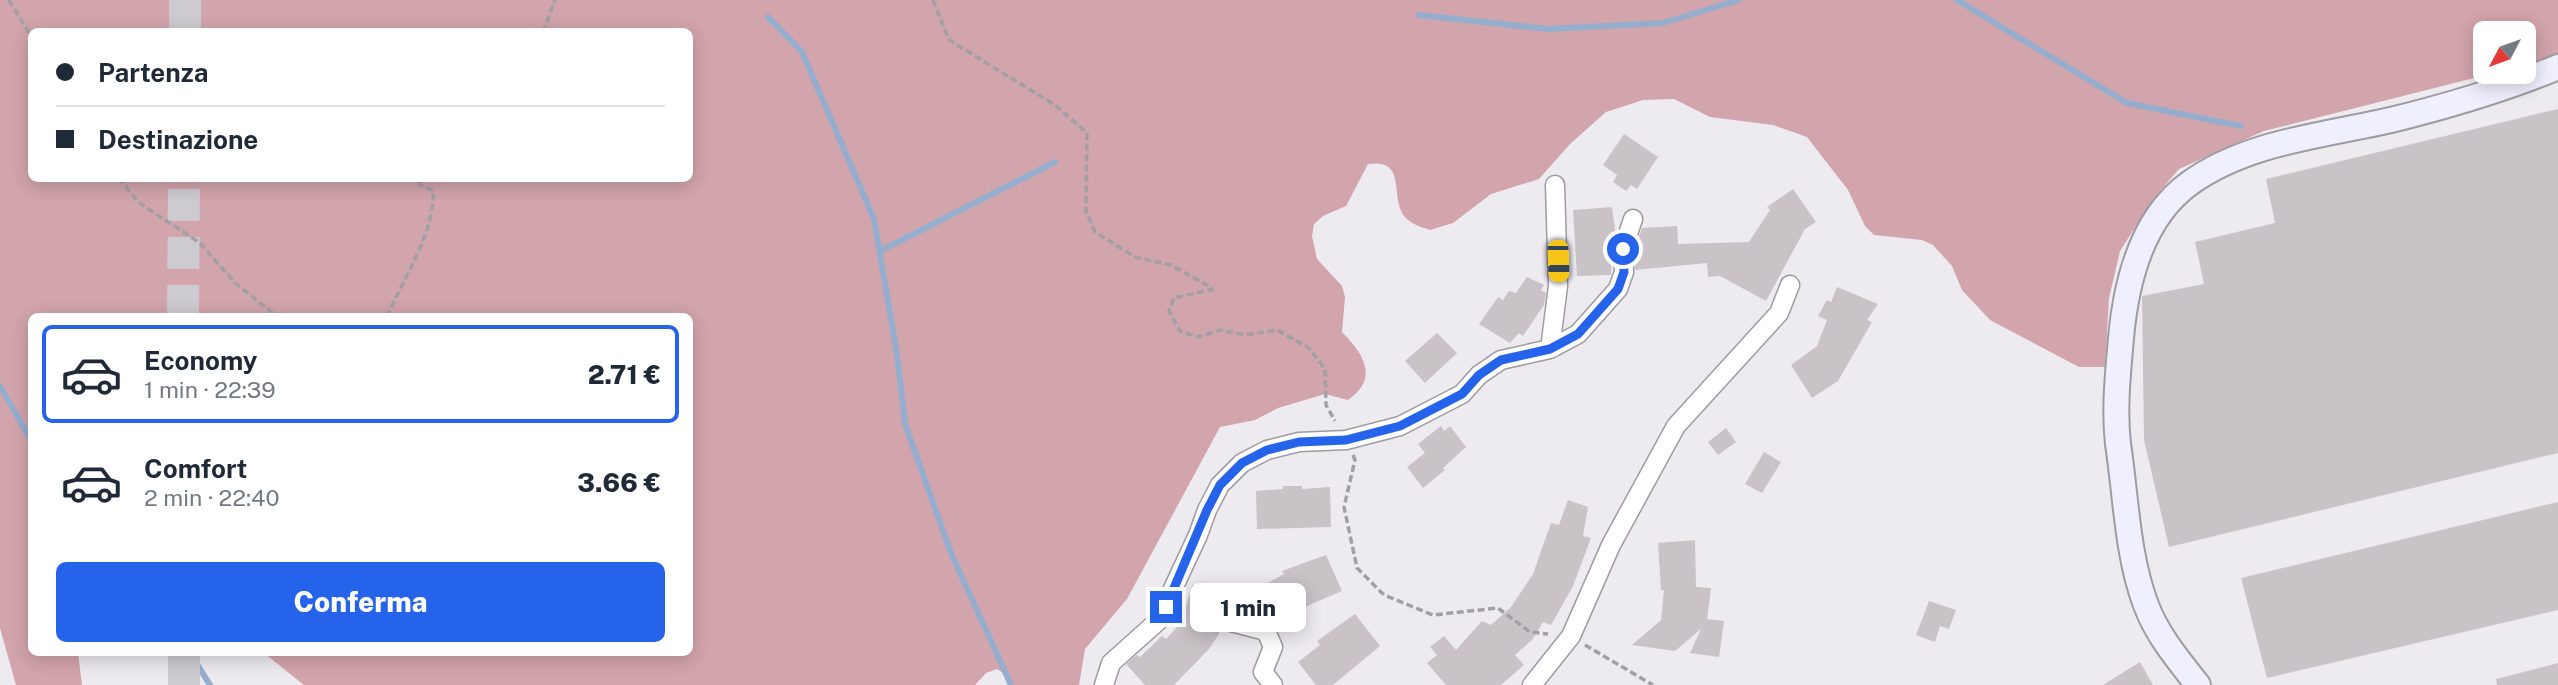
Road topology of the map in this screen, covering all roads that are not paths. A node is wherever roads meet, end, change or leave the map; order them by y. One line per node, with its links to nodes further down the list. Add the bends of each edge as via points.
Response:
1 (2558, 67): 10 (main road, via 2407,116 2301,139 2235,160 2188,184 2154,221 2141,246 2124,305 2114,413 2134,562 2146,606 2172,653)
2 (1555, 185): 5 (street, via 1558,286)
3 (1633, 219): 5 (street, via 1618,289 1578,334)
4 (1790, 285): 9 (street, via 1779,313 1676,426 1611,545 1572,636)
5 (1550, 349): 7 (street, via 1501,360 1462,394 1426,415 1374,435 1299,442 1267,450 1242,463 1220,485 1158,621 1111,663)
6 (1231, 622): 8 (street, via 1266,631 1273,647 1263,671)
7 (1104, 685)
8 (1273, 685)
9 (1532, 685)
10 (2198, 685)

